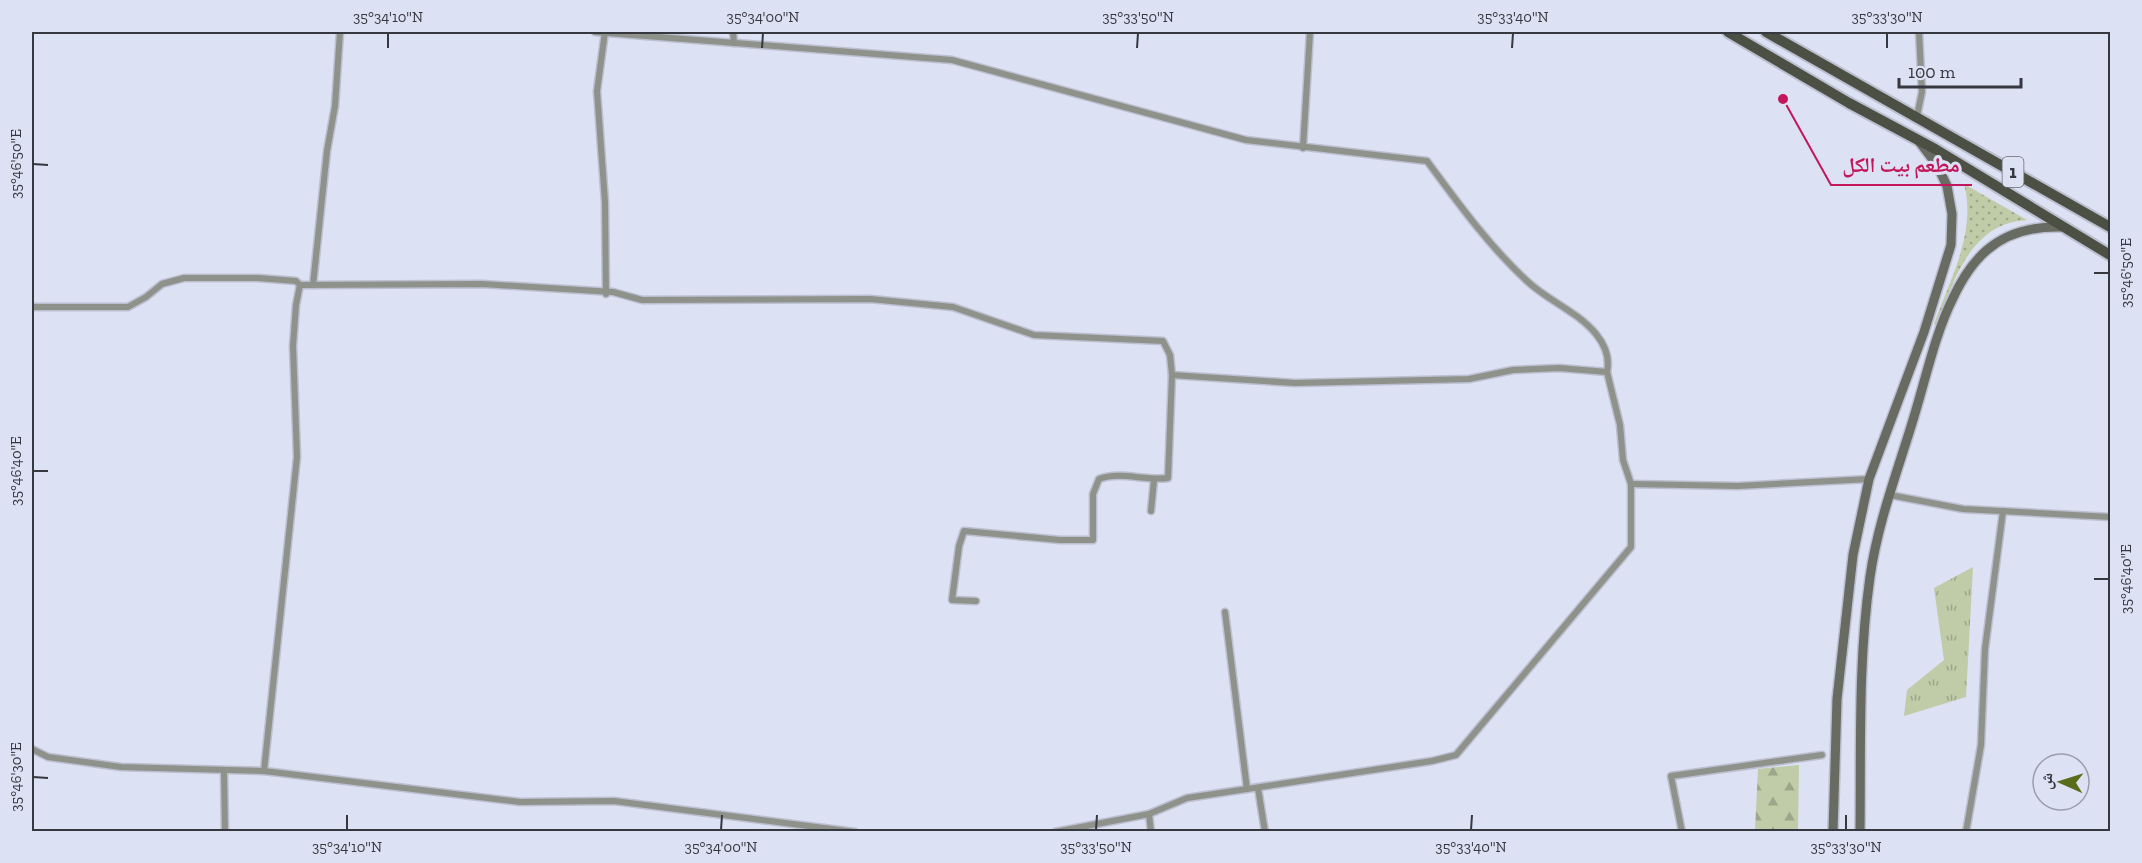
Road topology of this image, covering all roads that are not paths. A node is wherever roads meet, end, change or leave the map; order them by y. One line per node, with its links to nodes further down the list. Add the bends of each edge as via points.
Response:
1 (340, 32): 17 (street)
2 (594, 32): 3 (street)
3 (605, 32): 9 (street); 18 (street, via 597,91 605,202)
4 (734, 32): 9 (street)
5 (1310, 32): 12 (street)
6 (1729, 32): 11 (main road, 1)
7 (1766, 32): 10 (main road, 1)
8 (1919, 32): 10 (street, via 1922,92)
9 (734, 43): 12 (street, via 952,60 1246,140)
10 (1917, 116): 14 (main road, 1)
11 (1916, 139): 13 (main road, 1); 20 (main road, via 1947,186 1952,214 1951,245)
12 (1303, 148): 22 (street, via 1427,161 1475,225 1528,282 1597,335 1609,359)
13 (2064, 227): 15 (main road, 1); 21 (main road, via 2017,231 1985,251 1952,299)
14 (2110, 227)
15 (2110, 255)
16 (300, 285): 17 (street); 19 (street, via 296,281 258,278 184,278 162,284 128,307); 35 (street, via 293,346 297,457)
17 (313, 285): 18 (street, via 482,284)
18 (606, 294): 23 (street, via 613,292 642,300 870,299 953,307 1034,335 1163,341 1170,355)
19 (32, 307)
20 (1924, 332): 21 (main road); 24 (main road)
21 (1939, 334): 27 (main road)
22 (1607, 372): 23 (street, via 1558,368 1512,370 1469,379 1295,383); 26 (street)
23 (1172, 375): 25 (street, via 1168,478)
24 (1869, 479): 26 (street, via 1738,486); 46 (main road, via 1853,555 1841,657)
25 (1154, 480): 28 (street); 31 (street, via 1110,475 1099,479 1093,494 1093,540 964,531 952,600)
26 (1631, 484): 37 (street, via 1631,547 1456,755)
27 (1890, 495): 29 (street, via 1963,509); 47 (main road, via 1870,575 1862,657)
28 (1151, 511)
29 (2003, 511): 30 (street); 48 (street, via 1985,649 1981,745)
30 (2110, 517)
31 (976, 601)
32 (1225, 612): 38 (street)
33 (32, 749): 36 (street, via 48,756 121,767)
34 (1822, 755): 45 (street, via 1671,776)
35 (264, 771): 36 (street); 41 (street, via 520,802 614,801)
36 (224, 772): 40 (street)
37 (1258, 788): 38 (street); 44 (street)
38 (1247, 789): 39 (street, via 1187,798)
39 (1149, 814): 42 (street); 43 (street)
40 (225, 831)
41 (855, 831)
42 (1055, 831)
43 (1151, 831)
44 (1265, 831)
45 (1682, 831)
46 (1833, 831)
47 (1860, 831)
48 (1966, 831)

